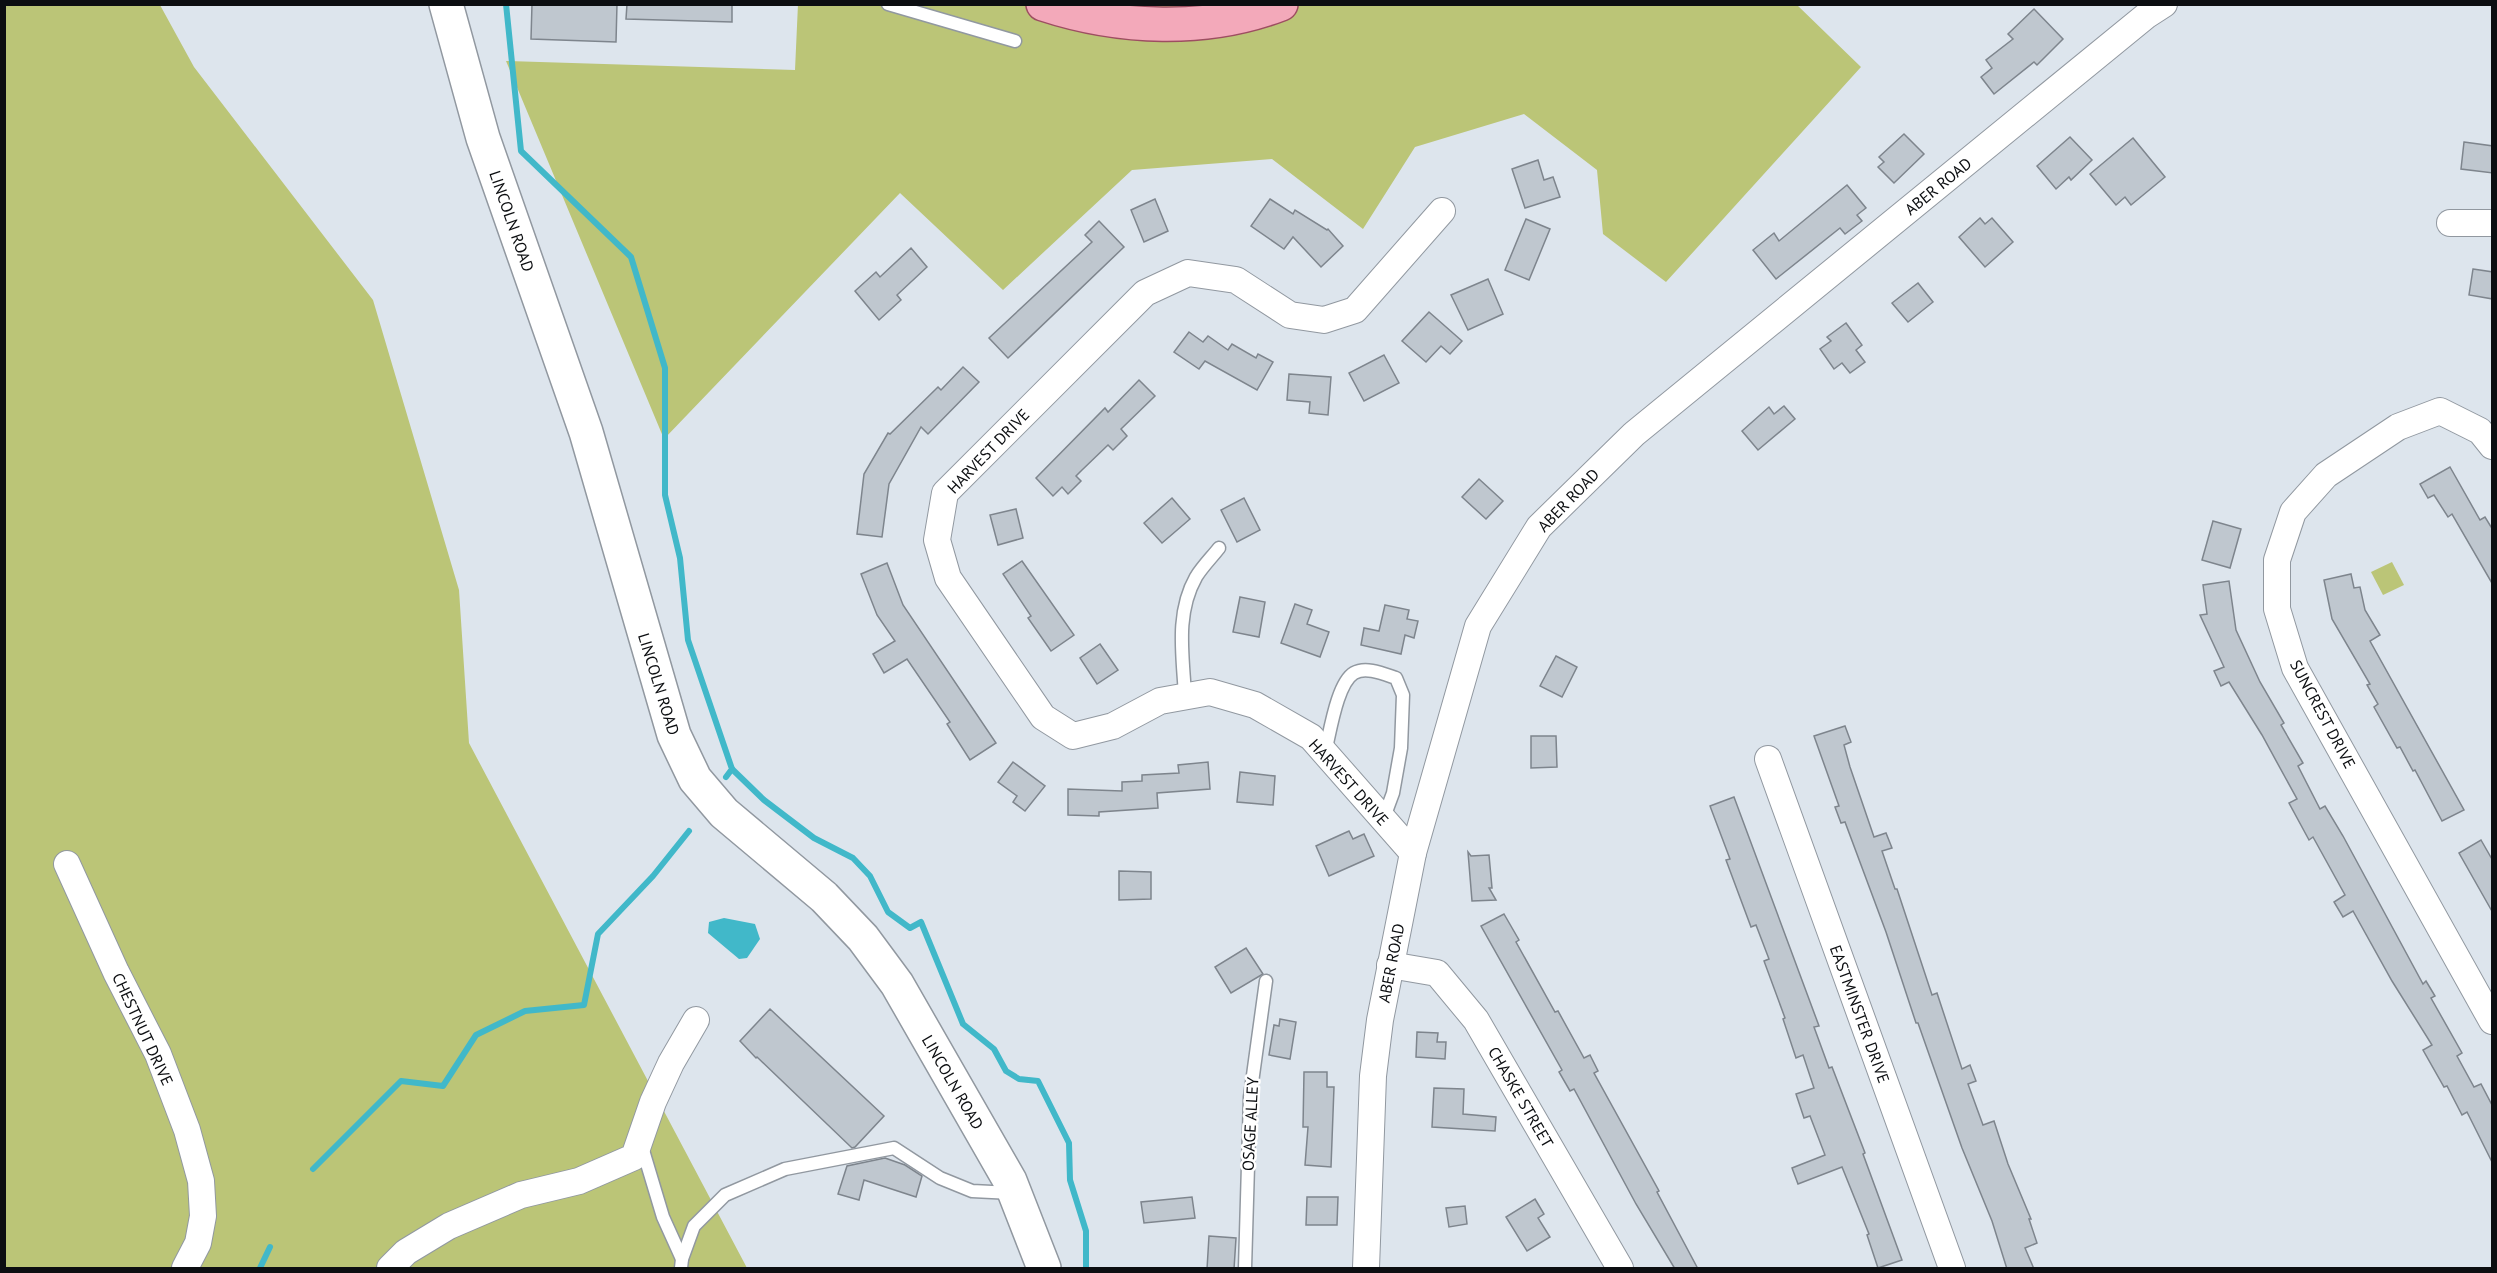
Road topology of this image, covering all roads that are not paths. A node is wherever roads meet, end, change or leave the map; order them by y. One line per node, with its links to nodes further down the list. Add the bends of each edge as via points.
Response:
1 (446, 4): 23 (street, LINCOLN ROAD, via 483,138 586,432 678,744 695,779 724,813 824,897 863,938 897,984)
2 (888, 4): 6 (lane)
3 (1044, 4): 4 (main road, via 1084,16 1155,24 1229,19)
4 (1281, 4)
5 (2163, 4): 16 (street, ABER ROAD, via 1634,434 1539,527 1478,626)
6 (1015, 41)
7 (1442, 211): 12 (street, HARVEST DRIVE, via 1355,310 1324,320 1290,315 1236,280 1188,273 1145,293 945,492 937,540 948,578 1042,717 1072,736 1113,726 1160,701)
8 (2450, 223): 9 (street)
9 (2493, 223)
10 (2493, 446): 21 (street, SUNCREST DRIVE, via 2480,430 2440,411 2398,427 2326,475 2294,512 2277,560 2277,609 2295,668)
11 (1219, 548): 12 (lane, via 1196,576 1185,604)
12 (1185, 696): 13 (street, HARVEST DRIVE, via 1209,692 1255,705 1311,737)
13 (1324, 753): 15 (street, HARVEST DRIVE); 15 (lane, via 1343,683 1355,672 1372,670 1396,678 1403,695 1401,748 1393,794)
14 (1768, 759): 31 (street, EASTMINSTER DRIVE)
15 (1383, 820): 16 (street, HARVEST DRIVE)
16 (1413, 853): 18 (street, ABER ROAD)
17 (67, 864): 25 (street, CHESTNUT DRIVE, via 158,1054 187,1130 201,1181 203,1216 198,1243)
18 (1390, 965): 29 (street, ABER ROAD, via 1373,1076); 30 (street, CHASKE STREET, via 1437,973 1476,1020)
19 (1266, 981): 28 (lane, OSAGE ALLEY, via 1250,1096)
20 (696, 1020): 22 (street, via 666,1072)
21 (2493, 1021)
22 (640, 1143): 24 (lane); 26 (street, via 634,1157 579,1181 521,1195 448,1226 406,1251)
23 (1015, 1193): 24 (lane, via 972,1191 940,1178 894,1148 784,1169 725,1195 694,1226); 27 (street, LINCOLN ROAD)
24 (682, 1264)
25 (185, 1269)
26 (390, 1269)
27 (1044, 1269)
28 (1245, 1269)
29 (1366, 1269)
30 (1620, 1269)
31 (1952, 1269)

